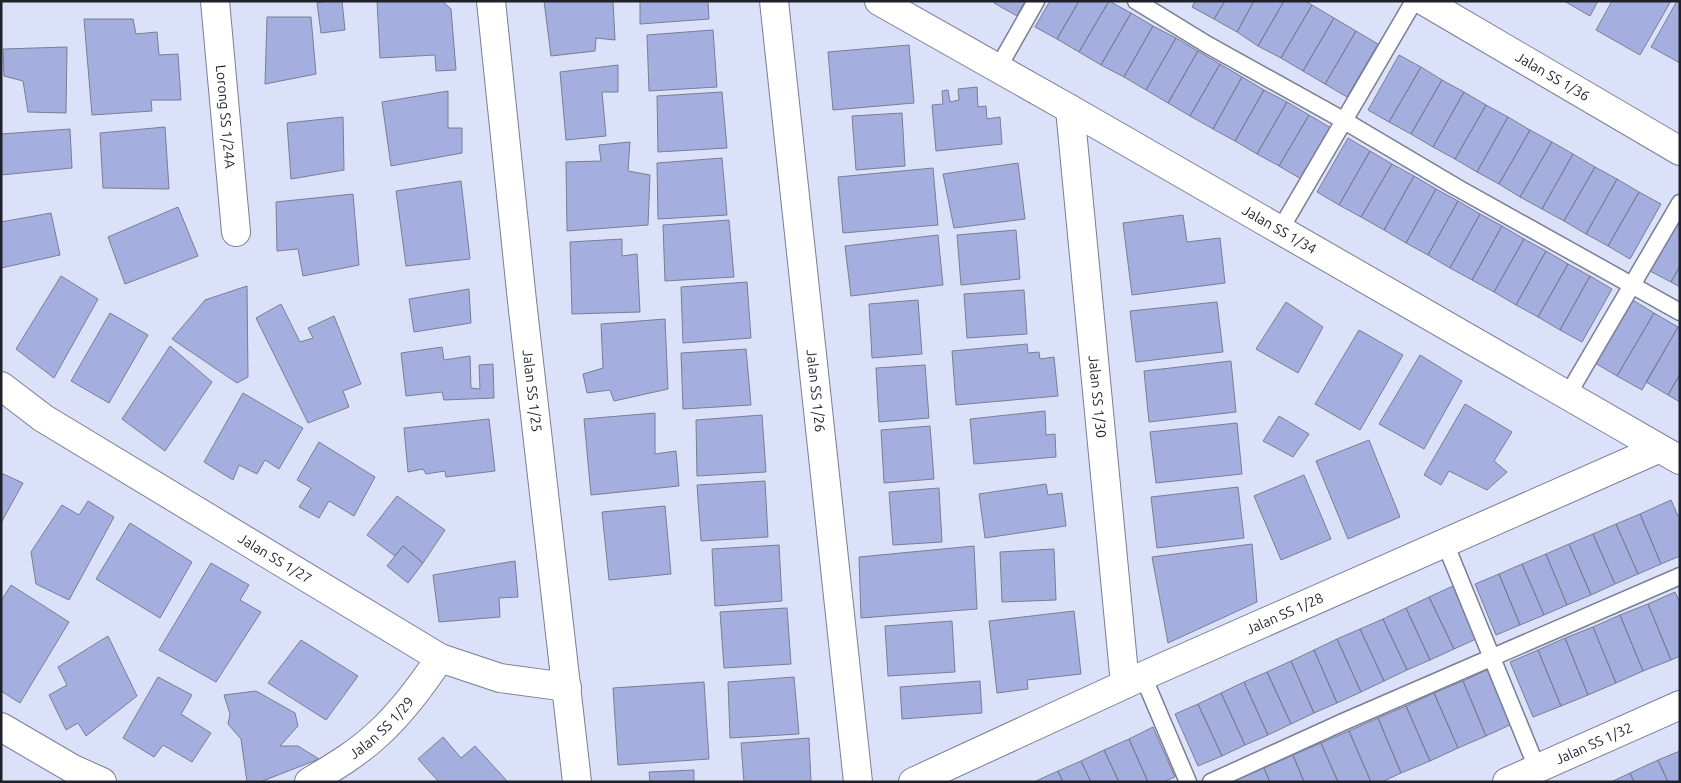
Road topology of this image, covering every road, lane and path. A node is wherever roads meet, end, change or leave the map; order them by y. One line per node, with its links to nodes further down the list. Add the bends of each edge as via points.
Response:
1 (215, 1): 15 (street, Lorong SS 1/24A)
2 (492, 1): 26 (street, Jalan SS 1/25, via 522,300)
3 (774, 1): 33 (street, Jalan SS 1/26)
4 (879, 1): 9 (street, Jalan SS 1/34)
5 (1036, 1): 9 (lane)
6 (1136, 1): 11 (lane, via 1208,46)
7 (1414, 1): 11 (lane)
8 (1424, 1): 12 (street, Jalan SS 1/36)
9 (998, 68): 10 (street, Jalan SS 1/34)
10 (1070, 109): 14 (street, Jalan SS 1/34); 25 (street, Jalan SS 1/30)
11 (1343, 120): 14 (lane); 16 (lane)
12 (1680, 151)
13 (1680, 203): 16 (lane)
14 (1280, 230): 19 (street, Jalan SS 1/34)
15 (236, 232)
16 (1631, 285): 17 (lane); 19 (lane)
17 (1680, 312)
18 (1, 386): 23 (street, Jalan SS 1/27, via 43,418)
19 (1567, 396): 20 (street, Jalan SS 1/34)
20 (1669, 454): 21 (street, Jalan SS 1/28)
21 (1445, 543): 24 (lane); 25 (street, Jalan SS 1/28)
22 (1680, 576): 24 (lane)
23 (440, 658): 26 (street, Jalan SS 1/27, via 500,678); 31 (street, Jalan SS 1/29, via 411,699 379,734 348,759)
24 (1492, 658): 29 (lane); 36 (lane)
25 (1134, 680): 34 (street, Jalan SS 1/28); 35 (lane)
26 (567, 687): 32 (street, Jalan SS 1/25)
27 (1680, 705): 29 (street, Jalan SS 1/32)
28 (1, 727): 30 (street)
29 (1537, 768): 37 (street, Jalan SS 1/32)
30 (102, 782)
31 (309, 782)
32 (578, 782)
33 (858, 782)
34 (913, 782)
35 (1188, 782)
36 (1211, 782)
37 (1507, 782)

